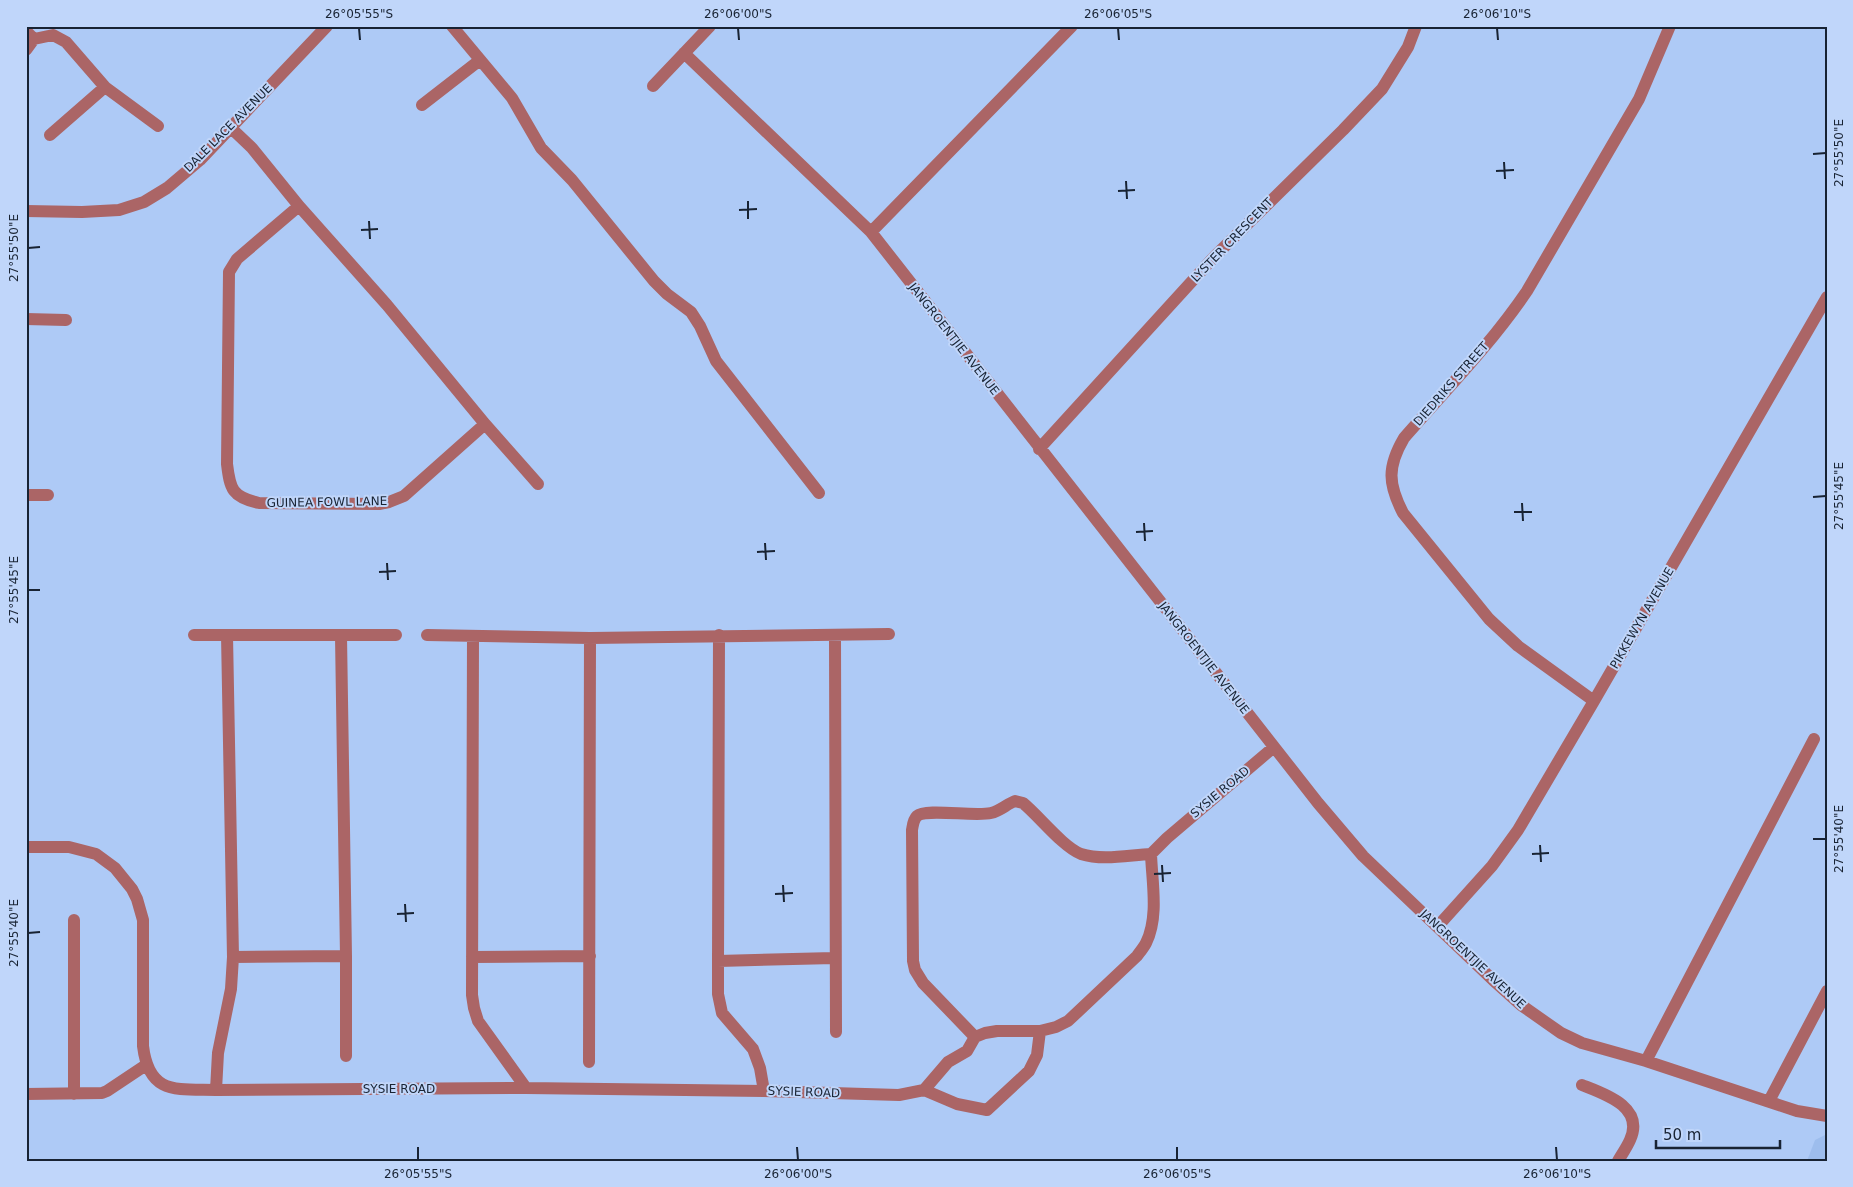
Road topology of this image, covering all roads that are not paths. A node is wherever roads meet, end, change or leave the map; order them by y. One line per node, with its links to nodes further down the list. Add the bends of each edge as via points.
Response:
1 (326, 26): 15 (street, DALE LACE AVENUE)
2 (452, 26): 10 (street)
3 (710, 26): 9 (street)
4 (1072, 26): 19 (street)
5 (1416, 26): 24 (street, LYSTER CRESCENT, via 1408,47 1382,88 1215,256)
6 (1670, 26): 39 (street, DIEDRIKS STREET, via 1640,99 1527,291 1485,346 1404,438 1395,452 1391,471 1394,496 1403,514 1489,618 1518,646)
7 (30, 35): 8 (street); 12 (street, via 54,34 66,42)
8 (26, 50)
9 (684, 53): 11 (street); 19 (street, JANGROENTJIE AVENUE)
10 (480, 60): 13 (street); 26 (street, via 512,98 541,148 572,180 654,281 691,312 716,360)
11 (653, 86)
12 (105, 87): 14 (street); 16 (street)
13 (422, 104)
14 (158, 126)
15 (230, 128): 17 (street, via 252,148); 18 (street, DALE LACE AVENUE, via 200,160 167,188 144,202 119,210)
16 (50, 135)
17 (298, 206): 23 (street, via 386,304); 23 (street, GUINEA FOWL LANE, via 237,259 229,272 227,464 235,493 259,503 389,502 404,496)
18 (26, 211)
19 (871, 232): 24 (street, JANGROENTJIE AVENUE)
20 (1827, 297): 39 (street, PIKKEWYN AVENUE)
21 (26, 319): 22 (street)
22 (66, 320)
23 (485, 424): 25 (street)
24 (1040, 449): 41 (street, JANGROENTJIE AVENUE)
25 (538, 484)
26 (819, 493)
27 (26, 495): 28 (street)
28 (48, 495)
29 (889, 634): 34 (street)
30 (194, 635): 31 (street)
31 (227, 635): 35 (street); 49 (street)
32 (396, 635): 35 (street)
33 (719, 635): 34 (street); 38 (street); 51 (street)
34 (835, 635): 50 (street)
35 (341, 636): 46 (street)
36 (426, 636): 37 (street)
37 (473, 636): 38 (street); 48 (street)
38 (590, 638): 47 (street)
39 (1594, 701): 45 (street, PIKKEWYN AVENUE, via 1518,830 1492,866)
40 (1814, 739): 57 (street)
41 (1274, 746): 43 (street, SYSIE ROAD); 45 (street, JANGROENTJIE AVENUE, via 1363,856)
42 (26, 847): 59 (street, via 69,847 96,854 115,868 132,889 142,920)
43 (1151, 854): 53 (street, via 1152,926 1146,943 1137,956 1068,1021); 55 (street, via 1103,857 1081,854 1027,806 1015,801 992,813 923,812 917,816 912,830 915,970 924,984)
44 (74, 920): 66 (street)
45 (1438, 926): 57 (street, JANGROENTJIE AVENUE, via 1521,1005 1545,1022 1582,1044)
46 (346, 956): 49 (street); 56 (street)
47 (590, 956): 48 (street); 58 (street)
48 (472, 957): 61 (street, via 472,995 478,1021)
49 (233, 958): 62 (street, via 231,989 218,1054)
50 (834, 958): 51 (street); 54 (street)
51 (718, 961): 64 (street, via 718,994 722,1013 753,1049)
52 (1827, 991): 67 (street)
53 (1040, 1031): 55 (street, via 997,1031); 63 (street, via 1036,1055 1029,1071 987,1110 957,1104)
54 (836, 1032)
55 (975, 1038): 63 (street, via 967,1050 948,1062)
56 (346, 1056)
57 (1646, 1061): 67 (street, JANGROENTJIE AVENUE)
58 (589, 1062)
59 (146, 1065): 62 (street, SYSIE ROAD, via 157,1081 166,1086); 66 (street, via 107,1091)
60 (1582, 1085): 69 (street, via 1622,1104 1630,1114 1631,1138)
61 (526, 1088): 62 (street, SYSIE ROAD); 64 (street, SYSIE ROAD)
62 (216, 1090)
63 (924, 1090): 64 (street, SYSIE ROAD, via 899,1095)
64 (764, 1091)
65 (26, 1094): 66 (street)
66 (74, 1094)
67 (1769, 1102): 68 (street, JANGROENTJIE AVENUE)
68 (1827, 1116)
69 (1618, 1161)

